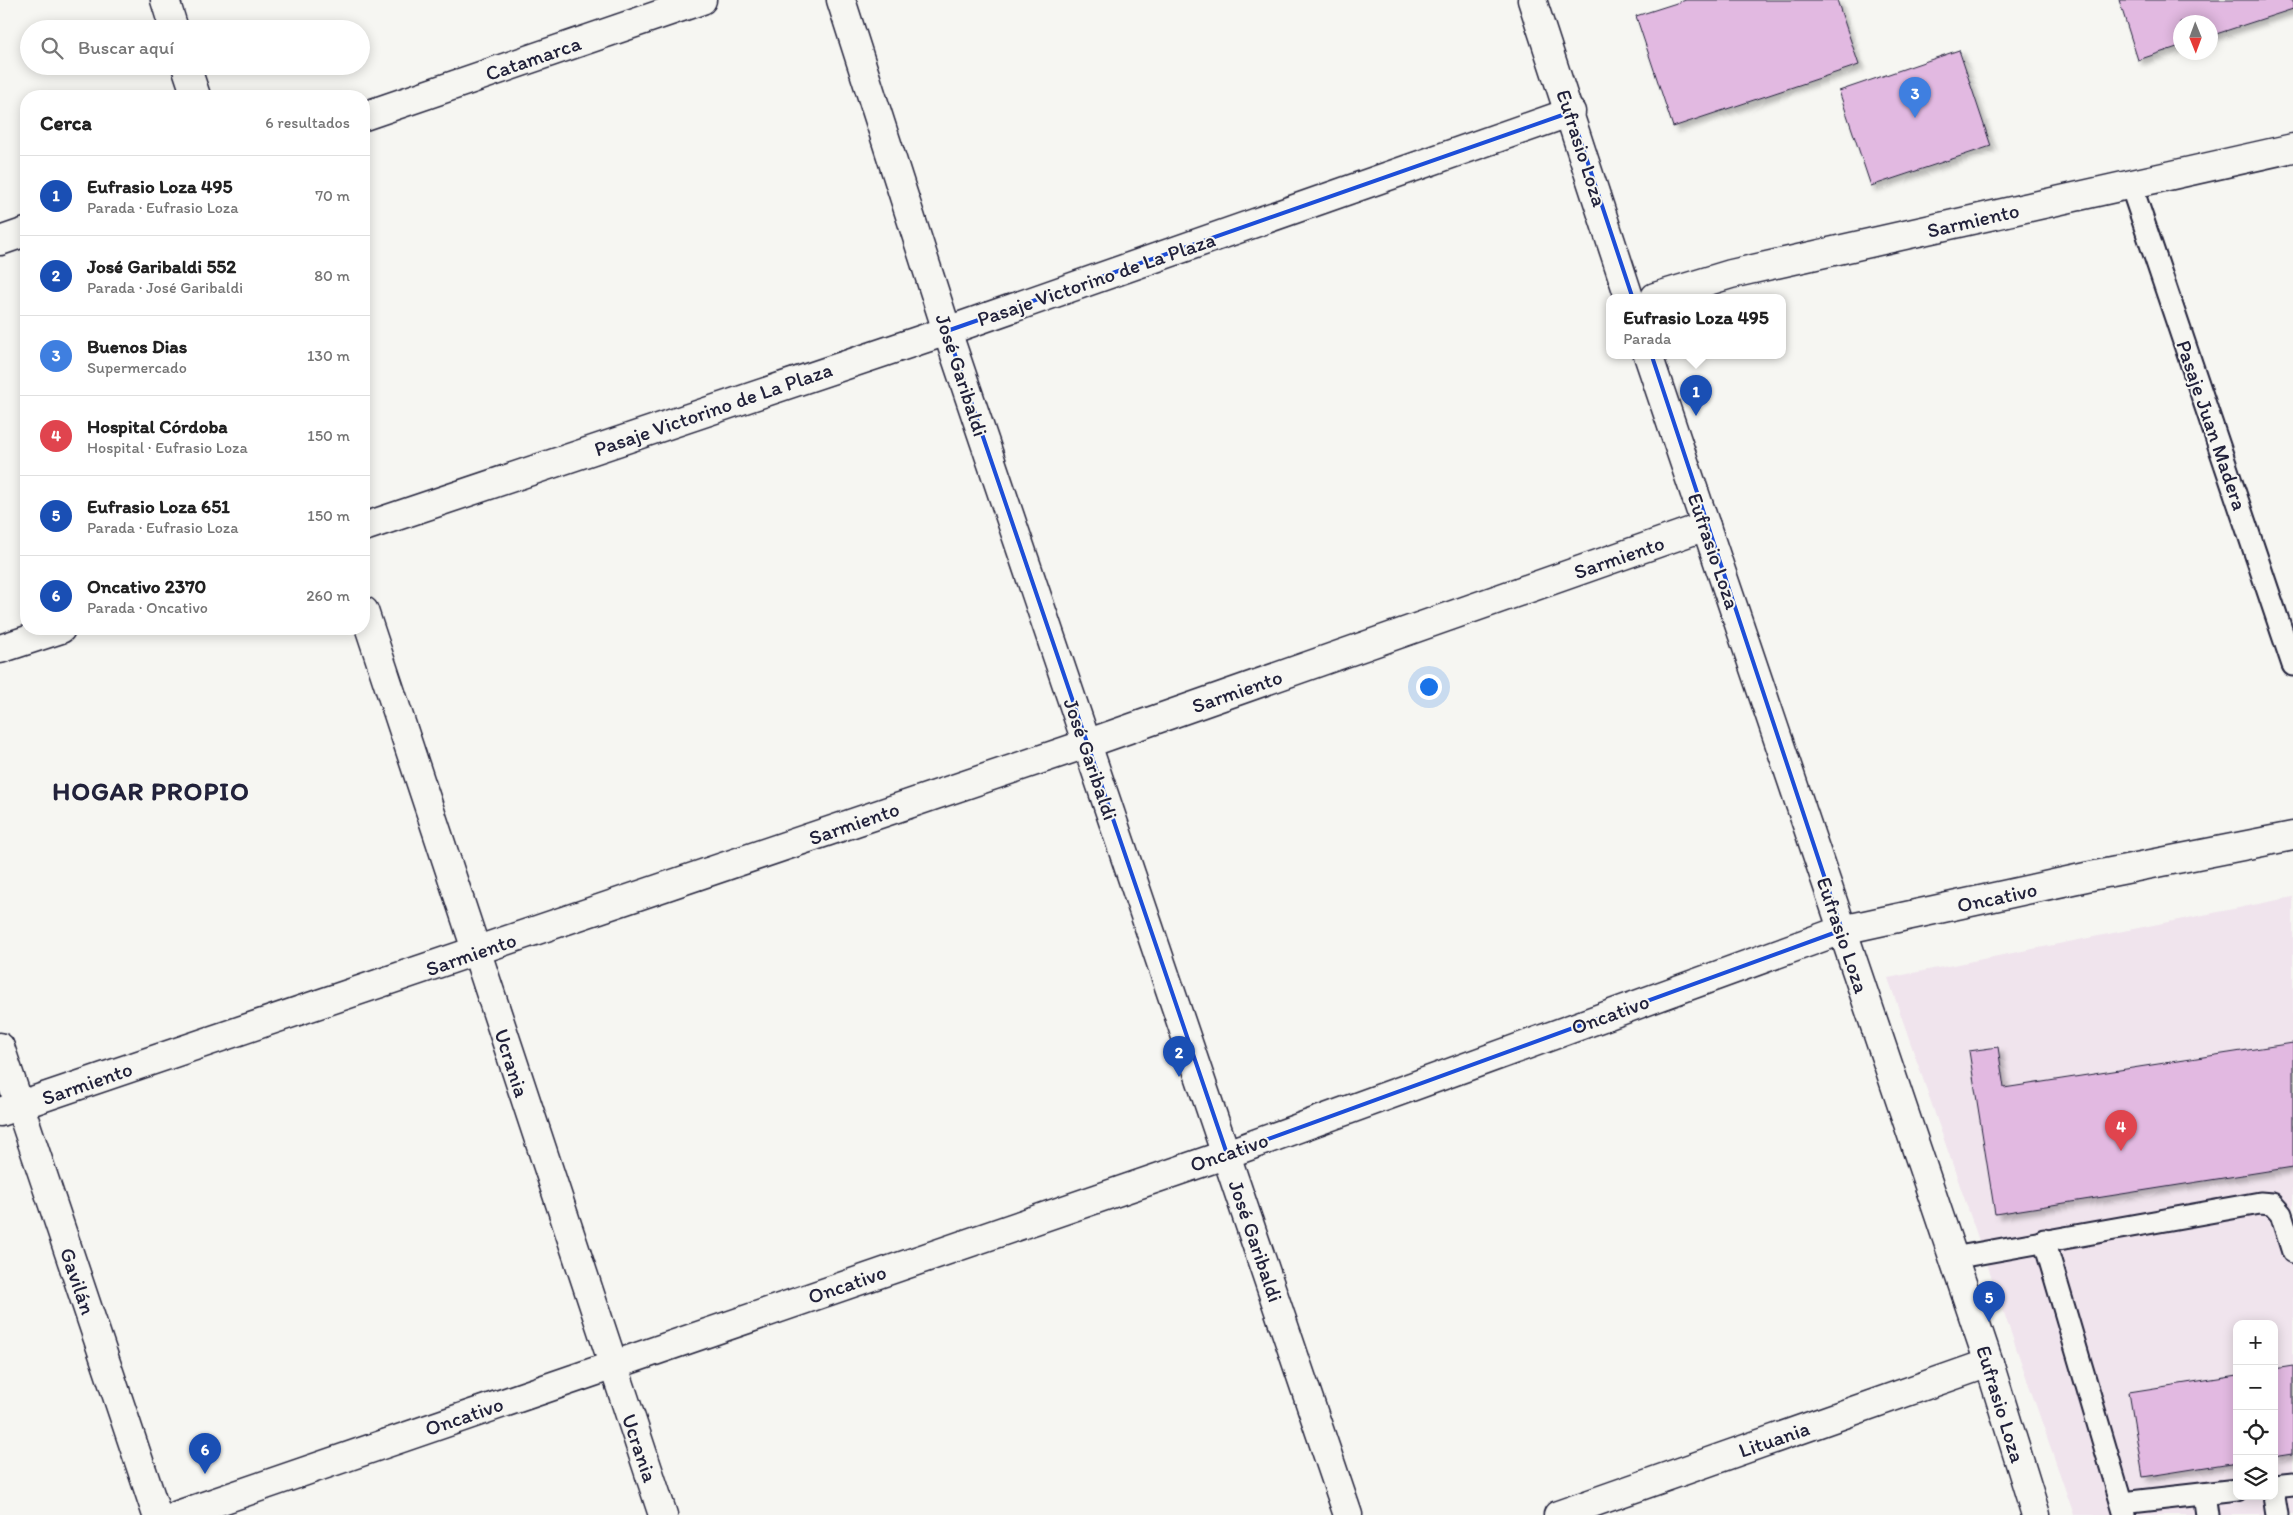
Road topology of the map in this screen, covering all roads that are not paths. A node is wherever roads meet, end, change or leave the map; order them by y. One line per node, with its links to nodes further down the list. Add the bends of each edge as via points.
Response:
1 (165, 0): 5 (street)
2 (702, 0): 9 (street, Catamarca)
3 (841, 0): 16 (street, José Garibaldi)
4 (1532, 0): 8 (street, Eufrasio Loza)
5 (171, 20)
6 (189, 75): 7 (street)
7 (194, 90)
8 (1571, 112): 14 (street, Eufrasio Loza); 16 (street, Pasaje Victorino de La Plaza)
9 (370, 114)
10 (2293, 148): 11 (street, Sarmiento)
11 (2131, 185): 15 (street, Sarmiento, via 1731,274); 23 (lane, Pasaje Juan Madera)
12 (20, 234): 13 (street)
13 (0, 241)
14 (1628, 294)
15 (1665, 294)
16 (947, 331): 18 (street, Pasaje Victorino de La Plaza); 24 (street, José Garibaldi)
17 (1649, 359): 19 (street, Eufrasio Loza)
18 (370, 524)
19 (1706, 526): 24 (street, Sarmiento); 26 (street, Eufrasio Loza)
20 (370, 629): 27 (street, Ucrania)
21 (43, 635): 22 (street)
22 (0, 649)
23 (2293, 665)
24 (1086, 744): 27 (street, Sarmiento); 30 (street, José Garibaldi)
25 (2293, 836): 26 (street, Oncativo)
26 (1842, 930): 30 (street, Oncativo); 33 (street, Eufrasio Loza)
27 (476, 952): 29 (street, Sarmiento); 35 (street, Ucrania)
28 (0, 1047): 29 (street, Gavilán)
29 (10, 1109): 42 (street, Gavilán)
30 (1227, 1154): 35 (street, Oncativo); 45 (street, José Garibaldi)
31 (2044, 1240): 32 (lane, via 2260,1203 2272,1204 2282,1214); 33 (lane); 41 (lane)
32 (2293, 1252)
33 (1953, 1258): 34 (street, Eufrasio Loza)
34 (1989, 1363): 46 (street, Lituania); 47 (street, Eufrasio Loza)
35 (612, 1365): 43 (street, Oncativo); 44 (street, Ucrania)
36 (2293, 1484): 37 (lane)
37 (2278, 1486)
38 (2233, 1490): 39 (lane)
39 (2204, 1494): 41 (lane); 48 (lane)
40 (2275, 1500): 49 (lane)
41 (2123, 1509)
42 (156, 1515)
43 (178, 1515)
44 (664, 1515)
45 (1348, 1515)
46 (1558, 1515)
47 (2036, 1515)
48 (2207, 1515)
49 (2277, 1515)

